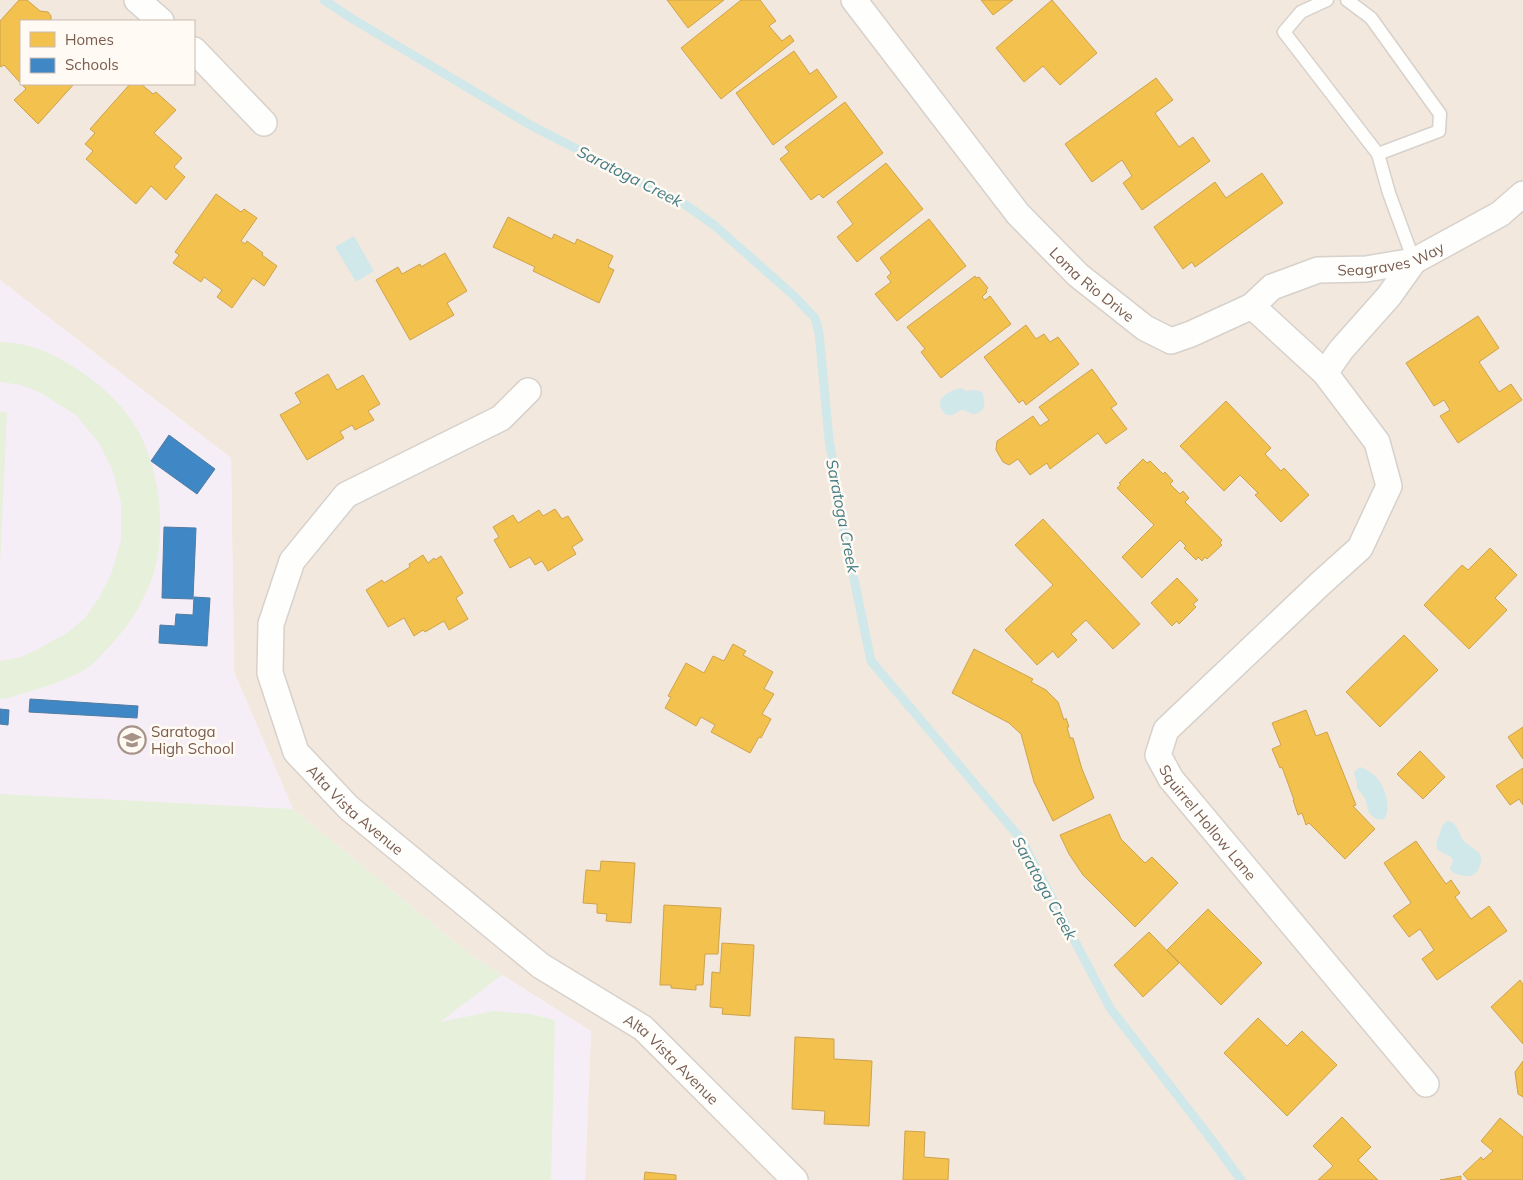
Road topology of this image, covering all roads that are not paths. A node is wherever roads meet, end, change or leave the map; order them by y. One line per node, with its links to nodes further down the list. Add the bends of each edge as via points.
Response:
1 (137, 0): 5 (street)
2 (854, 0): 11 (street, Loma Rio Drive, via 1018,214 1078,275 1145,328 1171,341)
3 (1327, 0): 8 (lane, via 1301,12 1284,32)
4 (1347, 0): 8 (lane, via 1371,18 1440,114 1439,131)
5 (160, 20)
6 (195, 51): 7 (street)
7 (264, 123)
8 (1378, 154): 10 (lane)
9 (1523, 194): 10 (street, Seagraves Way, via 1500,214)
10 (1414, 261): 11 (street, Seagraves Way, via 1366,269 1318,270 1272,287); 12 (street)
11 (1252, 306): 12 (street)
12 (1325, 373): 14 (street, Squirrel Hollow Lane, via 1377,442 1389,486 1360,548 1166,730 1158,754 1172,779)
13 (528, 391): 15 (street, Alta Vista Avenue, via 502,418 346,495 292,561 270,624 270,673 296,752 349,808 541,966 643,1028)
14 (1426, 1084)
15 (795, 1180)

